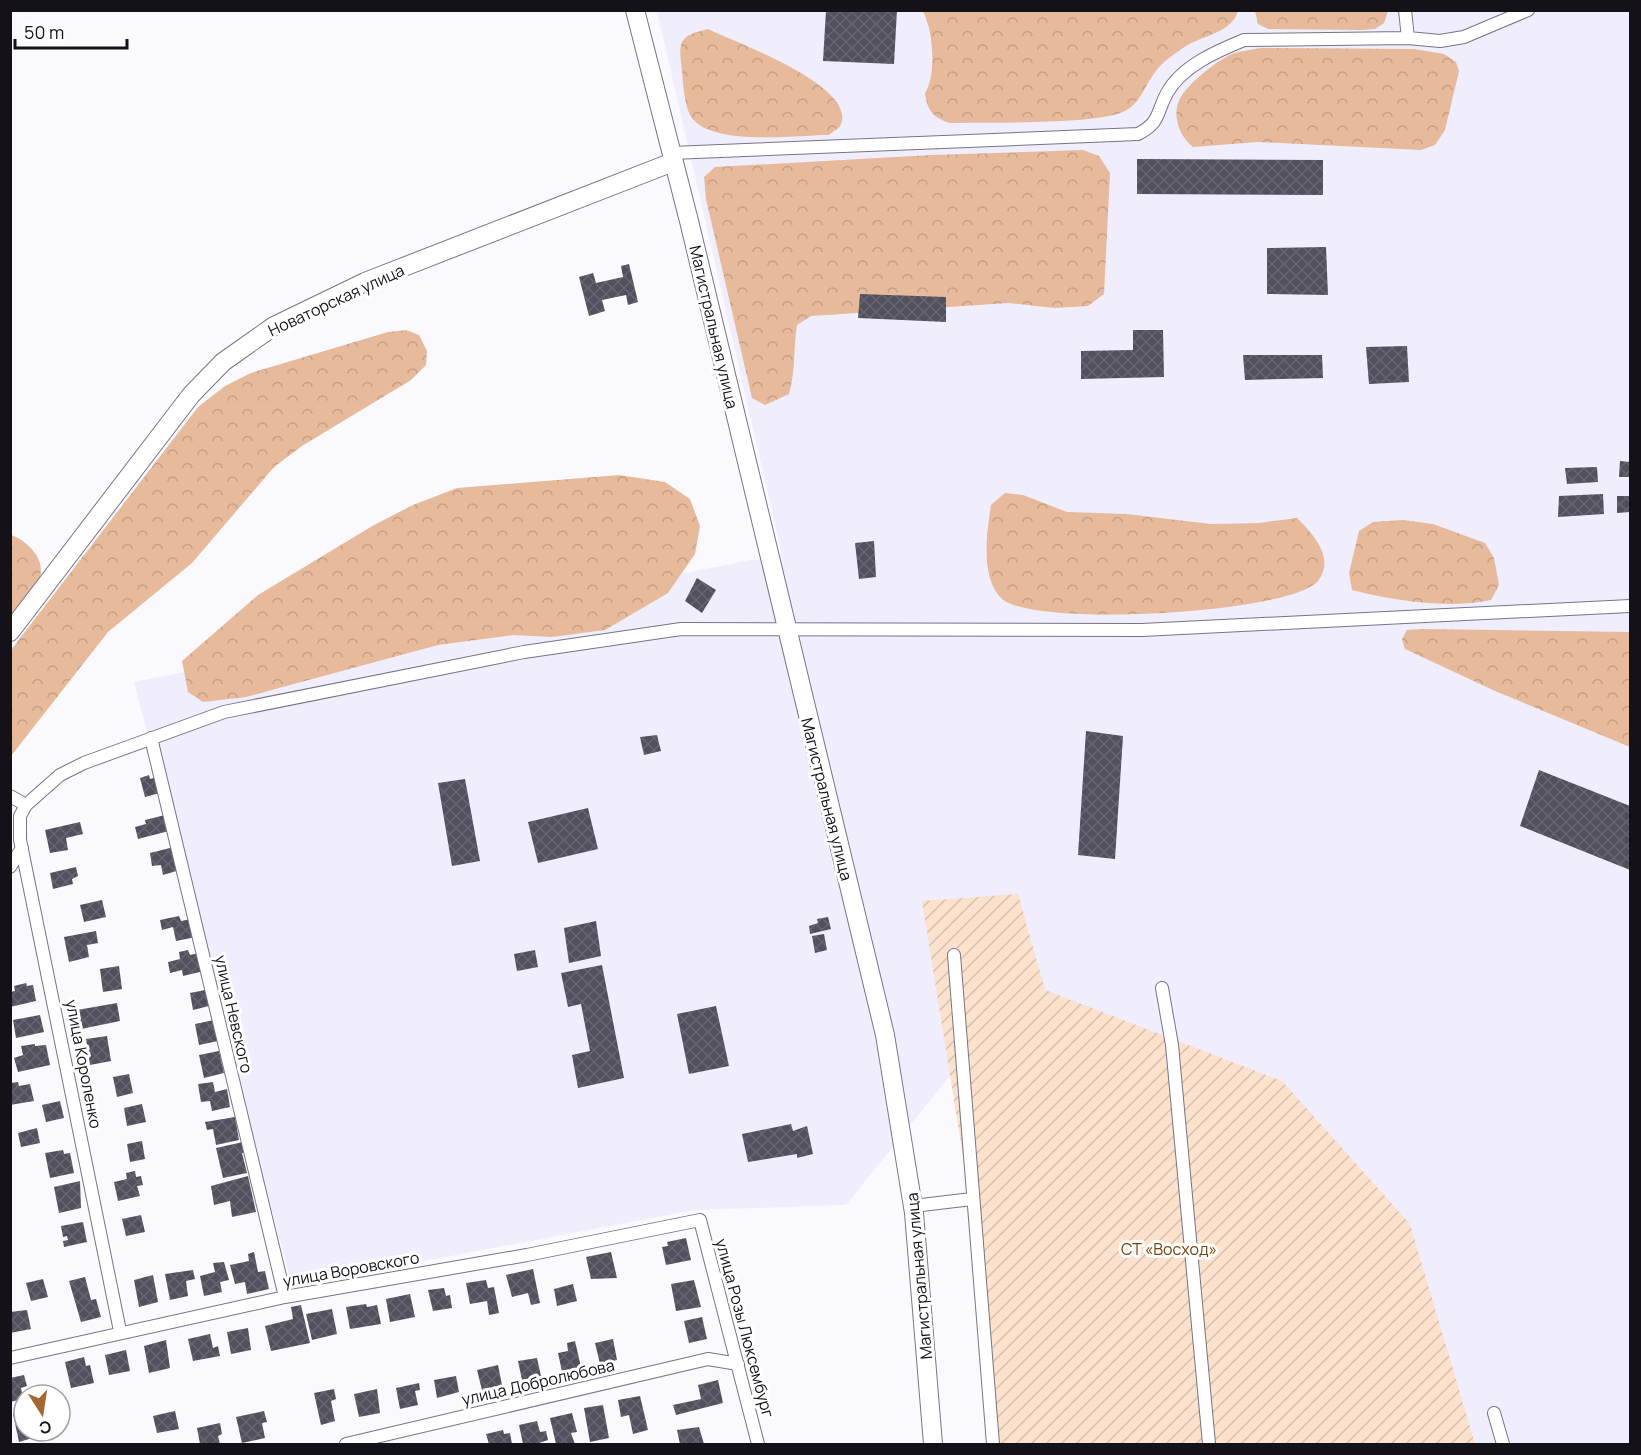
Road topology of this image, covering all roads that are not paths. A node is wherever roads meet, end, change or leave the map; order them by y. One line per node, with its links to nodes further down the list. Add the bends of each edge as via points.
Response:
1 (635, 10): 5 (main road, Магистральная улица)
2 (1405, 10): 4 (street)
3 (1528, 10): 4 (street, via 1464,37 1440,41)
4 (1408, 38): 5 (street, via 1244,40 1187,70 1167,93 1152,127 1138,134)
5 (672, 158): 7 (main road, Магистральная улица); 8 (main road, Новаторская улица, via 365,282 274,326 232,356 191,395)
6 (1630, 606): 7 (street, via 1142,630)
7 (785, 628): 9 (street, via 681,629 524,652 224,712); 17 (main road, Магистральная улица, via 885,1035)
8 (10, 632)
9 (151, 738): 11 (street, via 68,771); 19 (street, улица Невского)
10 (10, 796): 11 (street)
11 (26, 805): 12 (street, улица Короленко, via 20,816)
12 (22, 848): 13 (street); 20 (street, улица Короленко)
13 (10, 867)
14 (954, 955): 16 (street)
15 (1162, 988): 28 (street, via 1172,1045)
16 (972, 1199): 17 (street); 27 (street)
17 (913, 1206): 26 (main road, Магистральная улица)
18 (700, 1220): 19 (street, улица Воровского); 22 (street, улица Розы Люксембург)
19 (285, 1297): 20 (street, улица Воровского)
20 (120, 1331): 21 (street, улица Воровского)
21 (10, 1358)
22 (738, 1364): 24 (street, улица Добролюбова, via 708,1359); 25 (street, улица Розы Люксембург)
23 (1494, 1413): 29 (street)
24 (346, 1444)
25 (758, 1444)
26 (933, 1444)
27 (993, 1444)
28 (1209, 1444)
29 (1503, 1444)

